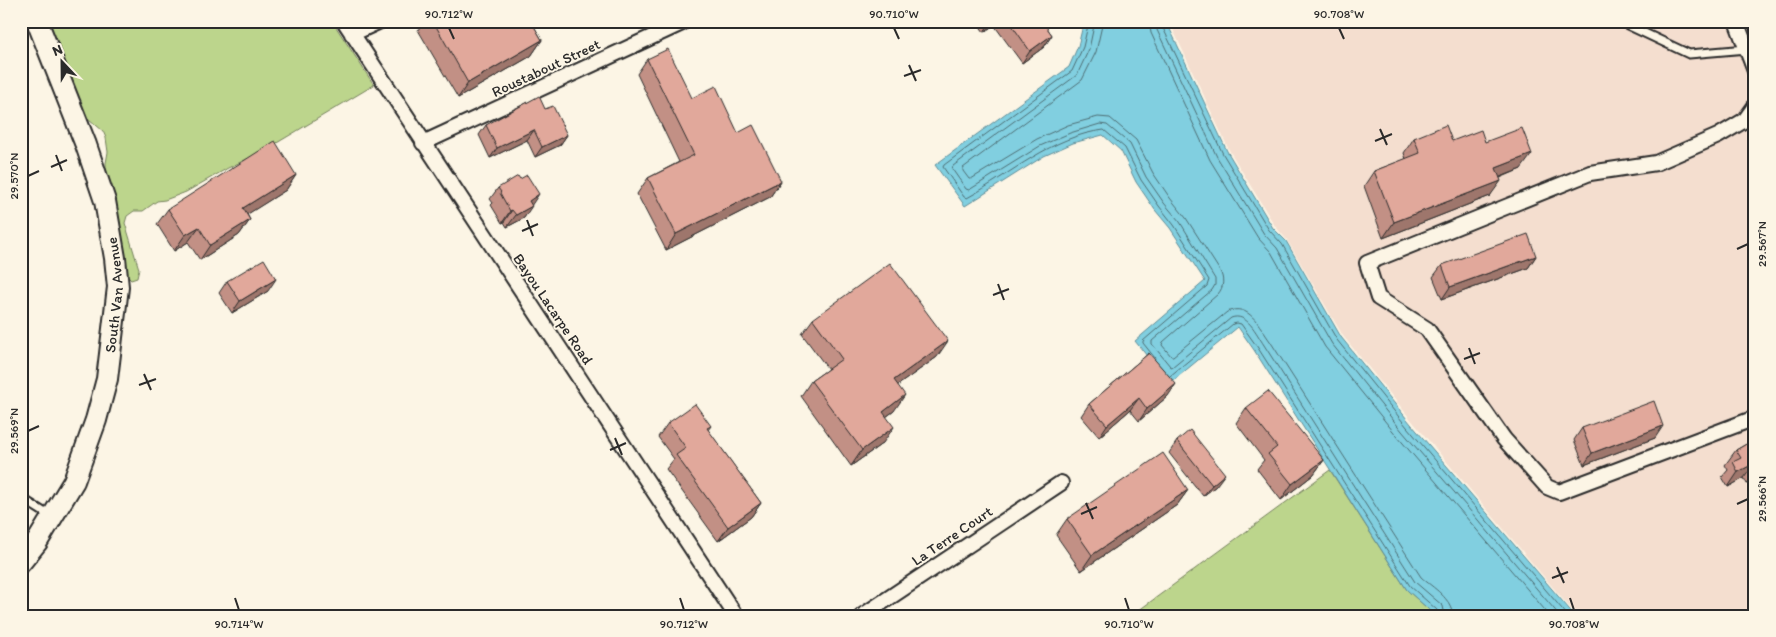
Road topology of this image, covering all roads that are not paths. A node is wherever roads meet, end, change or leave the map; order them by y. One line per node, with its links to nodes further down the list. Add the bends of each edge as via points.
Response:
1 (37, 21): 15 (main road, South Van Avenue, via 105,201 118,287 107,379 96,420 74,481)
2 (344, 21): 7 (street, Bayou Lacarpe Road)
3 (380, 21): 7 (street)
4 (1619, 21): 8 (lane, via 1688,54)
5 (1736, 21): 8 (street)
6 (682, 23): 11 (street, Roustabout Street)
7 (352, 34): 11 (street, Bayou Lacarpe Road)
8 (1747, 49): 9 (street)
9 (1755, 71)
10 (1755, 106): 12 (street, via 1745,120 1718,136 1656,163 1590,173 1367,263 1378,298 1427,329 1504,439 1547,487 1559,492)
11 (423, 143): 17 (street, Bayou Lacarpe Road)
12 (1755, 418)
13 (1060, 483): 18 (street, La Terre Court)
14 (23, 499): 15 (lane)
15 (52, 517): 16 (main road, South Van Avenue)
16 (21, 562)
17 (736, 616)
18 (862, 616)

